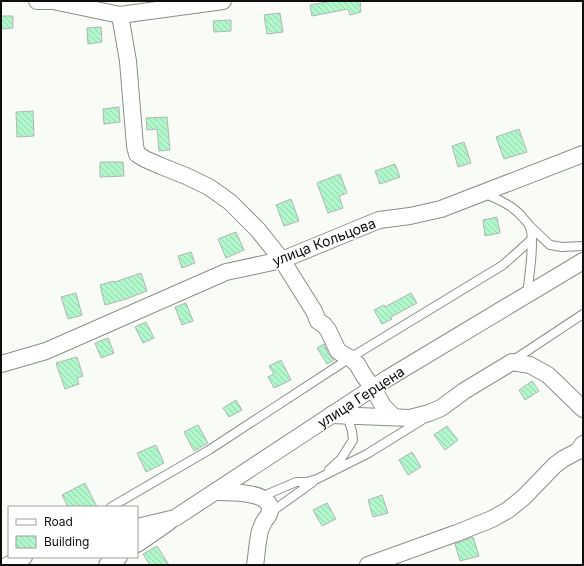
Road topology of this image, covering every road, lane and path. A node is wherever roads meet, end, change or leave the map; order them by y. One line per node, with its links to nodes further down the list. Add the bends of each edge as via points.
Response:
1 (37, 1): 3 (street, via 53,1)
2 (223, 1): 3 (street)
3 (120, 14): 9 (street, via 128,61 137,154 210,187 230,202 258,230)
4 (583, 154): 5 (street, улица Кольцова)
5 (482, 193): 6 (lane, via 508,205); 9 (street, улица Кольцова, via 441,209 379,220)
6 (530, 226): 7 (lane); 8 (lane, via 550,245)
7 (532, 240): 11 (lane); 13 (lane, via 503,265)
8 (583, 246)
9 (282, 260): 13 (street, via 318,321 328,330 338,351); 15 (street, улица Кольцова, via 226,272 46,351)
10 (583, 261): 11 (street, улица Герцена)
11 (527, 294): 16 (street, улица Герцена)
12 (583, 314): 14 (lane)
13 (350, 358): 16 (street); 25 (lane, via 209,450)
14 (512, 362): 17 (street); 18 (street, via 530,365 548,375)
15 (1, 364)
16 (373, 388): 19 (street, улица Герцена); 20 (street, via 383,406)
17 (441, 408): 20 (street, via 429,414 410,418); 22 (lane, via 367,454)
18 (583, 409)
19 (337, 416): 20 (street); 22 (lane, via 349,422 353,440 340,459); 23 (street, улица Герцена)
20 (394, 417)
21 (583, 444): 35 (street, via 578,451 556,465 524,498 508,510 458,533)
22 (317, 479): 24 (lane, via 296,482); 26 (lane)
23 (215, 492): 24 (street, via 238,492); 27 (street, улица Герцена)
24 (261, 498): 26 (street, via 268,503)
25 (113, 506)
26 (270, 515): 34 (street, via 260,531)
27 (176, 518): 28 (street, улица Герцена); 29 (street)
28 (138, 527)
29 (138, 543)
30 (22, 558): 32 (street)
31 (118, 558): 33 (street)
32 (8, 565)
33 (107, 565)
34 (255, 565)
35 (368, 565)

